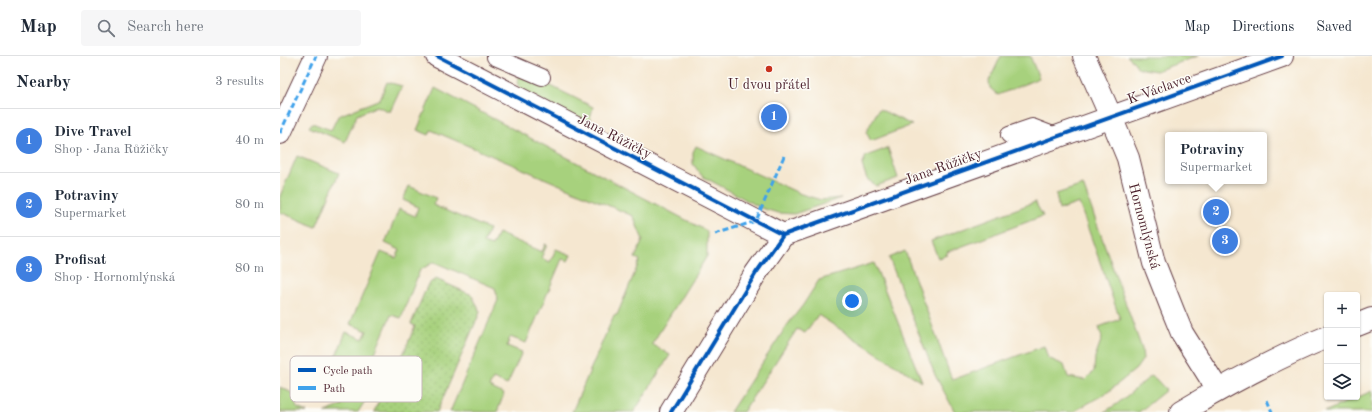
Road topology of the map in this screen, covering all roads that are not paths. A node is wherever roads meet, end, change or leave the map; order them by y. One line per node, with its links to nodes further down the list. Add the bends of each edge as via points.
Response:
1 (316, 56): 9 (street)
2 (437, 56): 7 (street, Jana Růžičky)
3 (496, 56): 6 (lane); 7 (lane)
4 (1084, 56): 8 (street, Hornomlýnská)
5 (1282, 56): 8 (street, K Václavce)
6 (542, 77)
7 (485, 81): 12 (street, Jana Růžičky)
8 (1111, 117): 11 (street, Jana Růžičky); 16 (street, Hornomlýnská, via 1128,158 1154,263 1182,333)
9 (280, 133)
10 (1009, 135): 11 (lane, via 1032,127)
11 (1058, 136): 12 (street, Jana Růžičky)
12 (783, 235): 17 (street, via 756,273)
13 (1372, 319): 14 (street)
14 (1360, 324)
15 (1324, 339): 16 (street, via 1291,352)
16 (1218, 390): 18 (street)
17 (671, 412)
18 (1181, 412)

